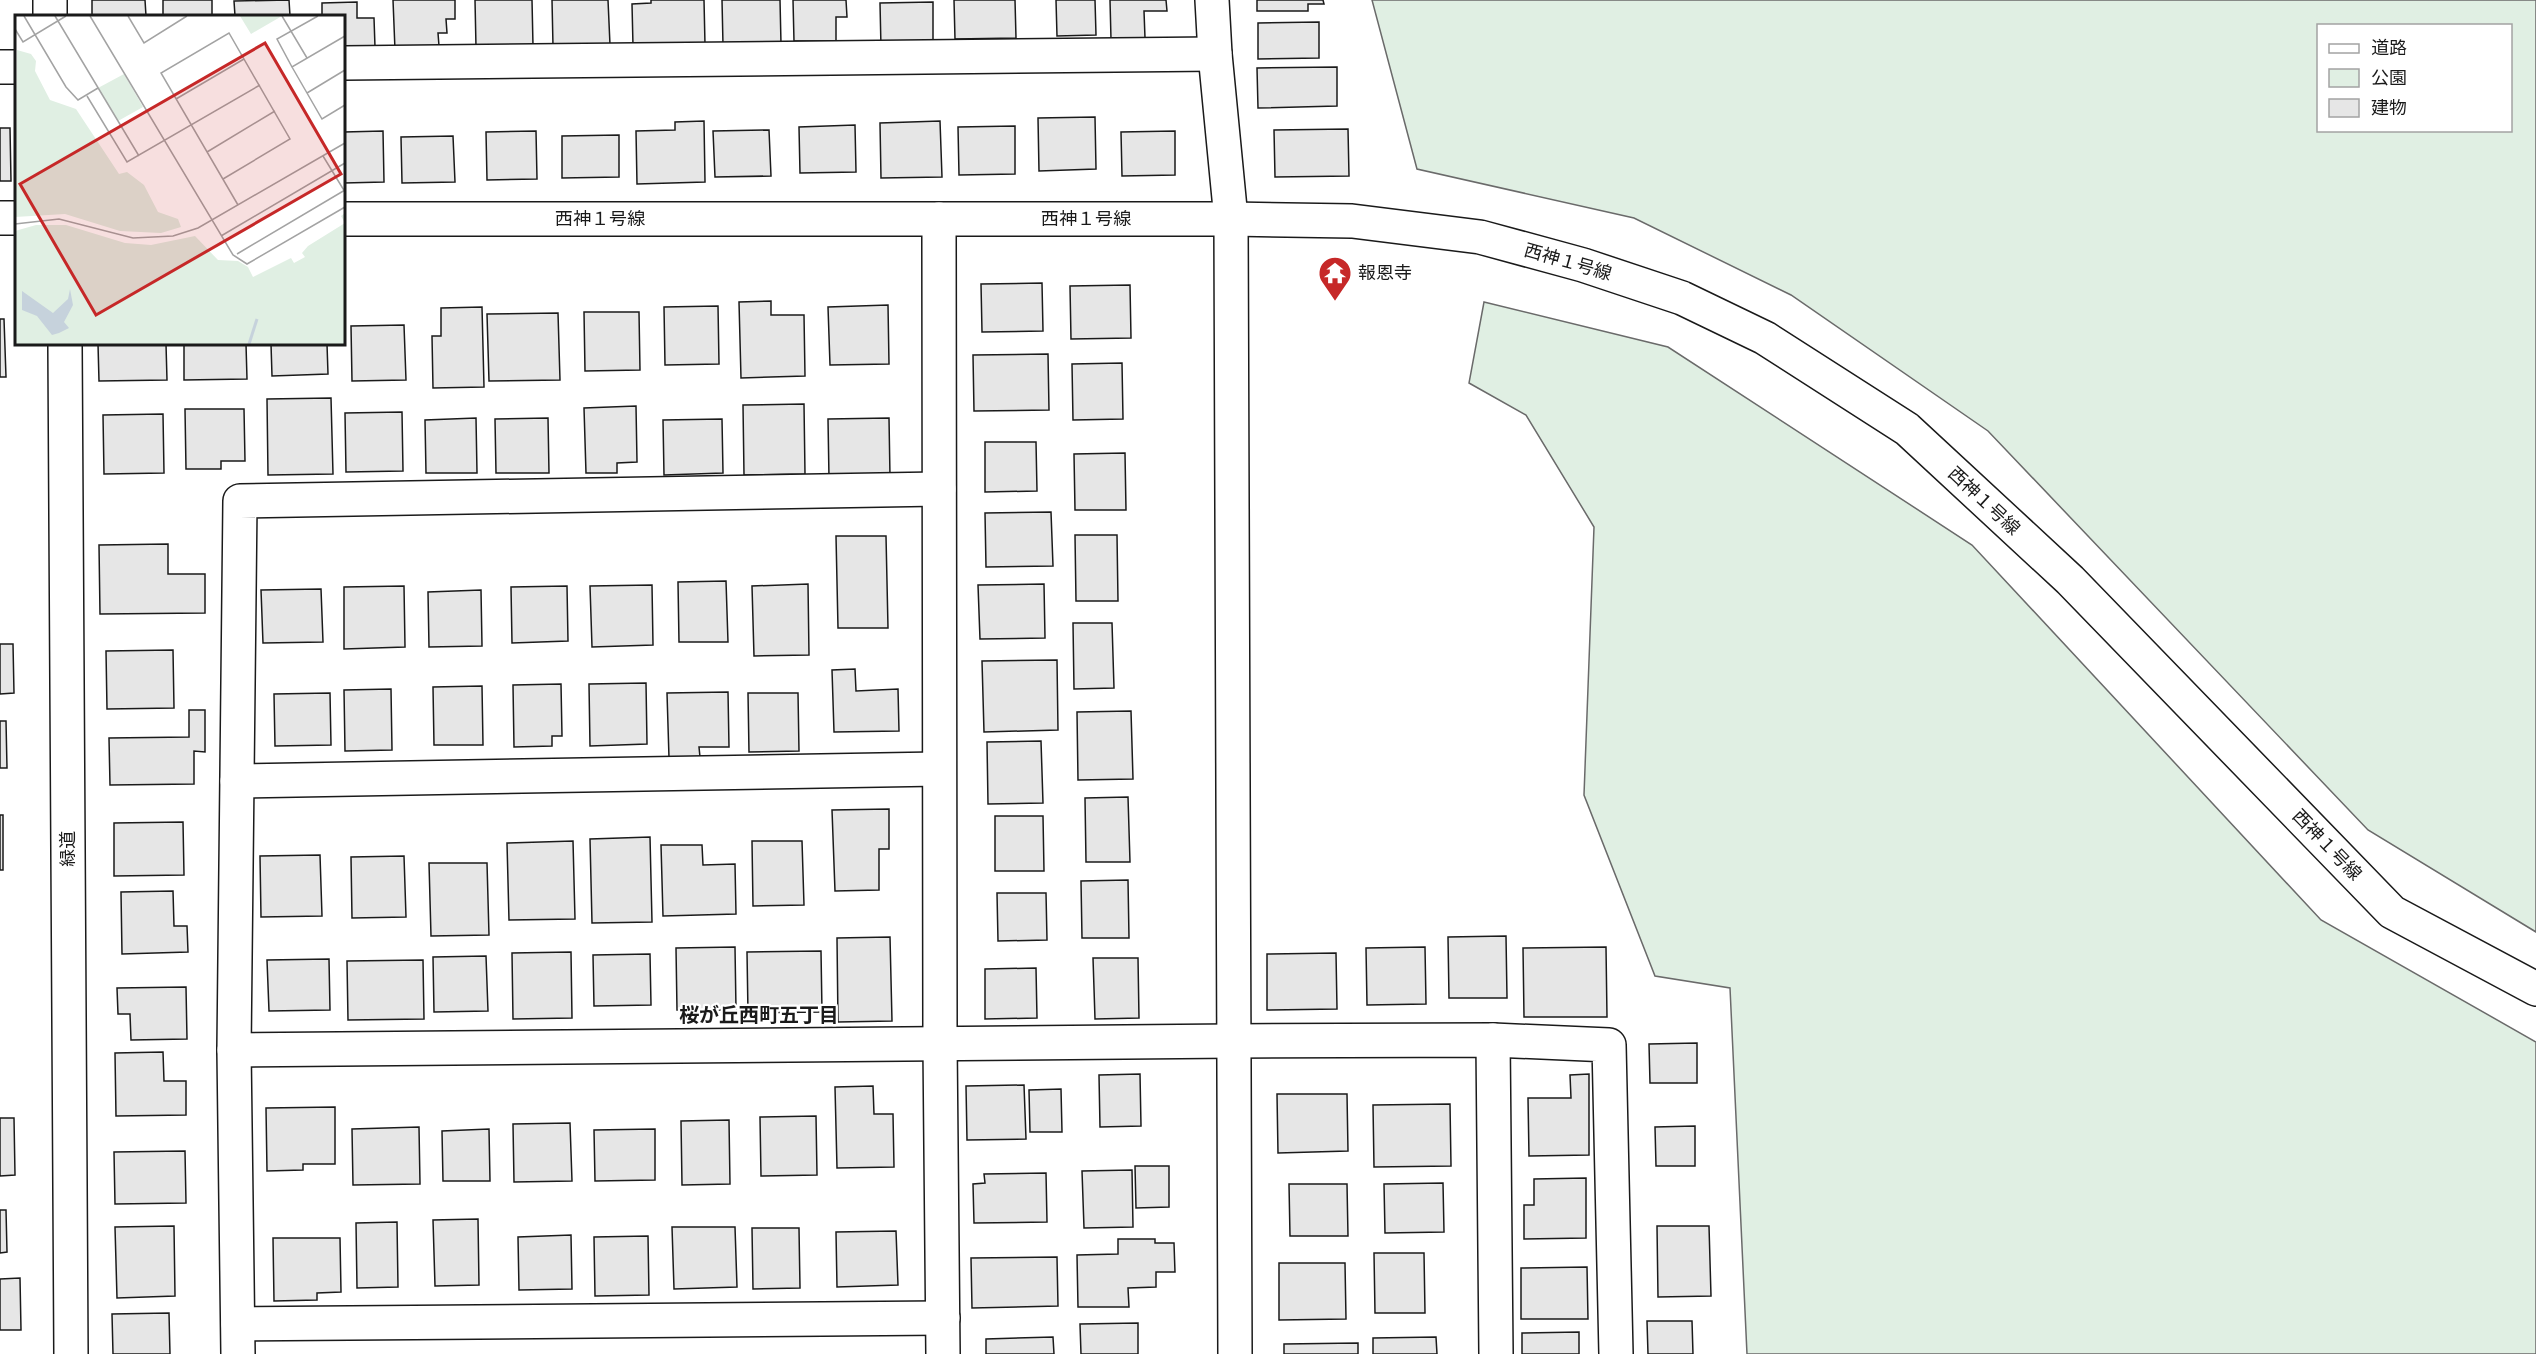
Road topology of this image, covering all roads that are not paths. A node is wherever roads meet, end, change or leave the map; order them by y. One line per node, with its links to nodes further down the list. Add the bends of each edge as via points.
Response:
1 (1212, 0): 2 (street)
2 (1215, 54): 3 (street); 6 (street)
3 (345, 63)
4 (345, 219): 5 (street, 西神１号線)
5 (939, 219): 6 (street, 西神１号線); 8 (street)
6 (1231, 219): 11 (street, 西神１号線, via 1352,221 1480,237 1682,298 1765,338 1907,429 2070,580 2392,912); 13 (street)
7 (65, 345): 18 (street, 緑道)
8 (939, 489): 9 (street); 10 (street, via 240,501)
9 (939, 769): 10 (street); 14 (street)
10 (237, 781): 15 (street)
11 (2536, 989)
12 (1493, 1040): 13 (street); 21 (street); 22 (street, via 1609,1044)
13 (1234, 1041): 14 (street); 20 (street)
14 (940, 1043): 15 (street); 16 (street)
15 (234, 1050): 17 (street)
16 (943, 1318): 17 (street); 19 (street)
17 (238, 1339)
18 (71, 1354)
19 (943, 1354)
20 (1235, 1354)
21 (1496, 1354)
22 (1616, 1354)

